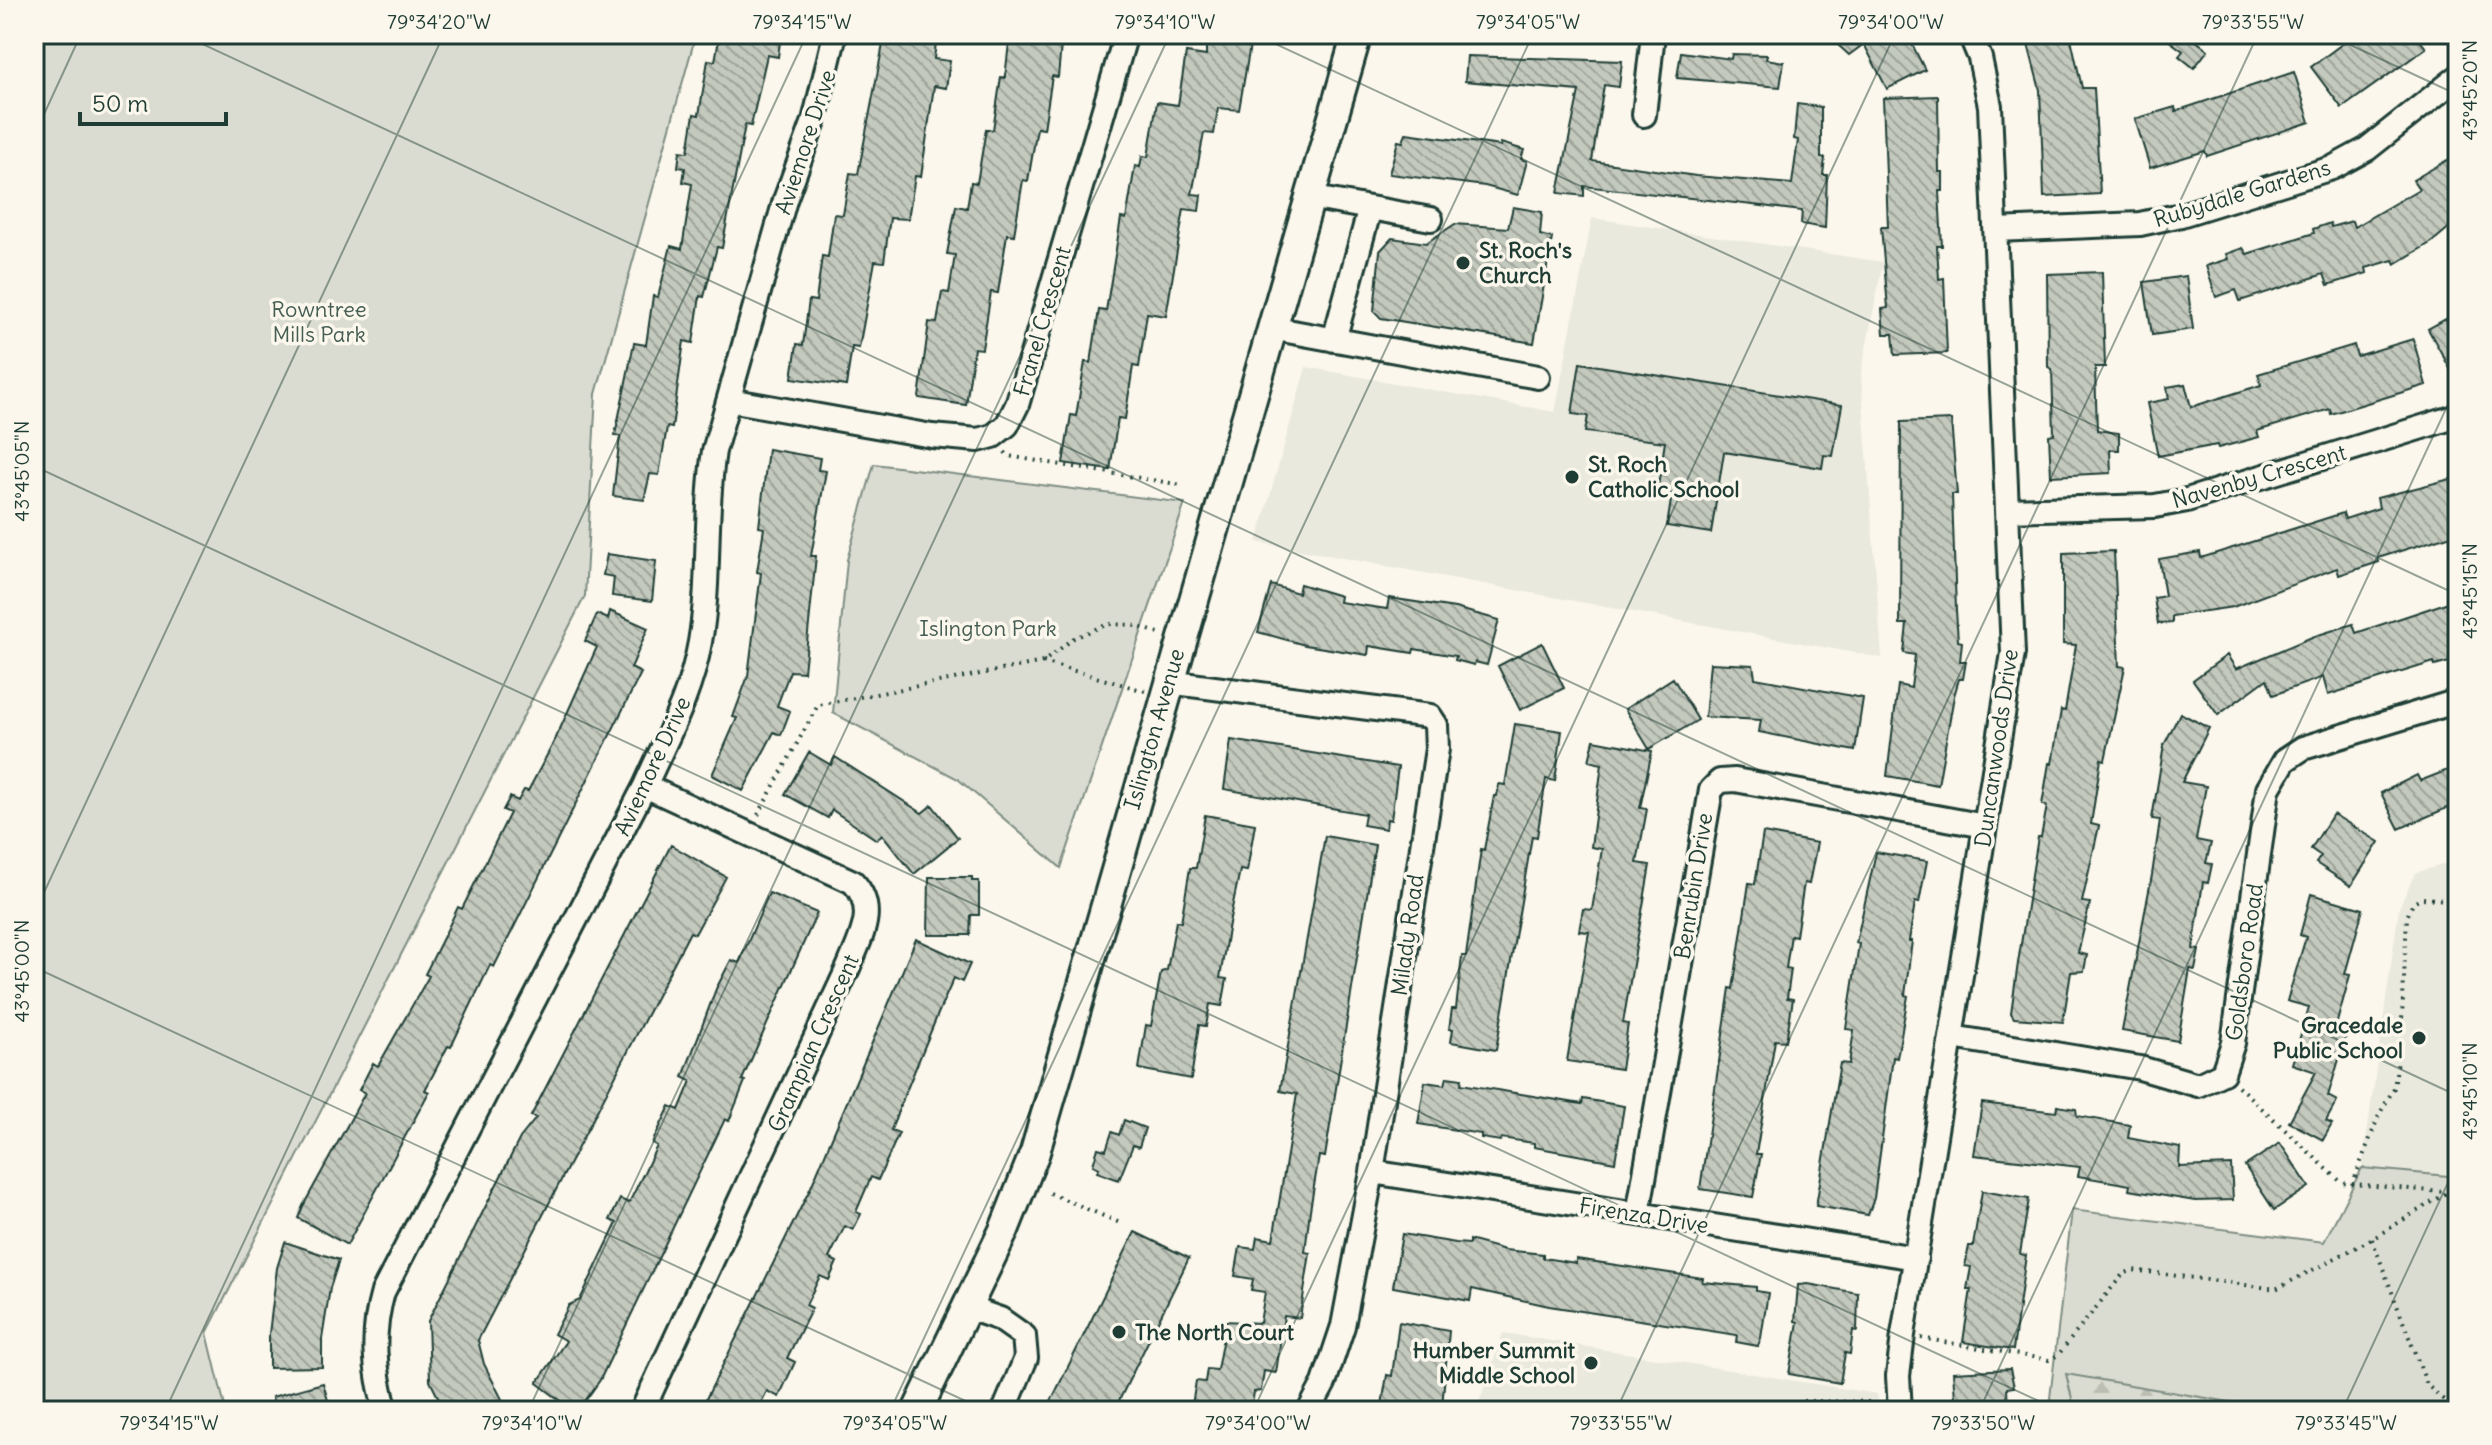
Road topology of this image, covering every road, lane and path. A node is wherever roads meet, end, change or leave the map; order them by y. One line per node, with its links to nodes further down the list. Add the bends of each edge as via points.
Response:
1 (835, 34): 15 (street, Aviemore Drive, via 814,121 785,200)
2 (1126, 34): 17 (street, Franel Crescent, via 1017,405 1007,425)
3 (1357, 34): 8 (main road, Islington Avenue)
4 (1653, 34): 7 (street)
5 (1970, 34): 11 (street, Duncanwoods Drive, via 1990,106)
6 (2458, 77): 11 (street, Rubydale Gardens, via 2367,149 2332,168 2140,224)
7 (1644, 115)
8 (1309, 197): 9 (street); 12 (main road, Islington Avenue)
9 (1370, 208): 10 (street); 13 (street)
10 (1431, 219)
11 (1997, 230): 19 (street, Duncanwoods Drive)
12 (1271, 328): 13 (street); 20 (main road, Islington Avenue)
13 (1334, 340): 14 (street)
14 (1538, 377)
15 (729, 400): 17 (street, via 932,436); 24 (street, Aviemore Drive, via 708,492 700,643 681,711)
16 (2458, 416): 19 (street, Navenby Crescent, via 2187,500 2155,506)
17 (993, 436): 18 (path, via 1008,456)
18 (1182, 485)
19 (2008, 510): 25 (street, Duncanwoods Drive, via 2013,653)
20 (1180, 640): 21 (path, via 1132,625 1108,624 1074,638); 22 (main road, Islington Avenue)
21 (1043, 662): 22 (path); 26 (path, via 818,705)
22 (1166, 689): 30 (street, Milady Road, via 1430,716 1436,725 1437,749); 39 (main road, Islington Avenue, via 1035,1152)
23 (2458, 701): 29 (street, Goldsboro Road, via 2303,748 2275,772 2266,802 2233,1043)
24 (645, 786): 26 (street, Grampian Crescent); 43 (street, Aviemore Drive, via 383,1292 374,1345)
25 (1985, 826): 28 (street, Duncanwoods Drive); 35 (street, Benrubin Drive, via 1735,780 1720,781 1711,790)
26 (747, 834): 44 (street, Grampian Crescent, via 853,882 863,893 867,918)
27 (2458, 901): 31 (path, via 2423,898 2413,903 2407,917 2394,1088)
28 (1952, 1037): 29 (street, via 2140,1068 2198,1085); 38 (street, Duncanwoods Drive)
29 (2223, 1073): 31 (path, via 2342,1183)
30 (1372, 1172): 35 (street, Firenza Drive); 47 (street, Milady Road, via 1343,1326)
31 (2352, 1185): 34 (path)
32 (2458, 1186): 34 (path)
33 (1050, 1193): 36 (path)
34 (2445, 1193): 37 (path)
35 (1638, 1214): 38 (street, Firenza Drive)
36 (1120, 1223)
37 (2372, 1239): 40 (path, via 2276,1289 2133,1270 2123,1274 2049,1360); 49 (path, via 2427,1385)
38 (1916, 1258): 40 (street, Duncanwoods Drive)
39 (966, 1307): 45 (main road, Islington Avenue); 46 (street, via 1000,1319 1024,1336 1026,1358)
40 (1903, 1335): 48 (street, Duncanwoods Drive)
41 (1803, 1401): 42 (path)
42 (1874, 1402)
43 (386, 1411)
44 (642, 1411)
45 (917, 1411)
46 (1004, 1411)
47 (1309, 1411)
48 (1900, 1411)
49 (2456, 1411)

